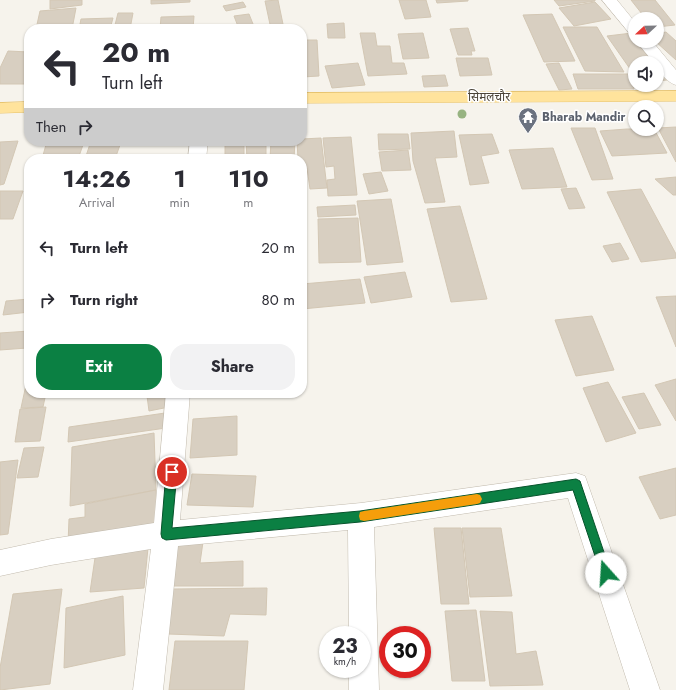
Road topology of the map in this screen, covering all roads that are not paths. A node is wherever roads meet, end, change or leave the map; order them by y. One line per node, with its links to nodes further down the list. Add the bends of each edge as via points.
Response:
1 (609, 0): 2 (street)
2 (628, 23)
3 (650, 48): 4 (street)
4 (676, 80)
5 (676, 96): 6 (main road, सिमलचौर)
6 (307, 98)
7 (24, 107): 8 (main road)
8 (0, 108)
9 (178, 398): 11 (street)
10 (360, 516): 11 (street); 14 (street); 15 (street, via 576,484)
11 (166, 534): 12 (street, via 51,552); 13 (street)
12 (0, 563)
13 (148, 690)
14 (364, 690)
15 (645, 690)

